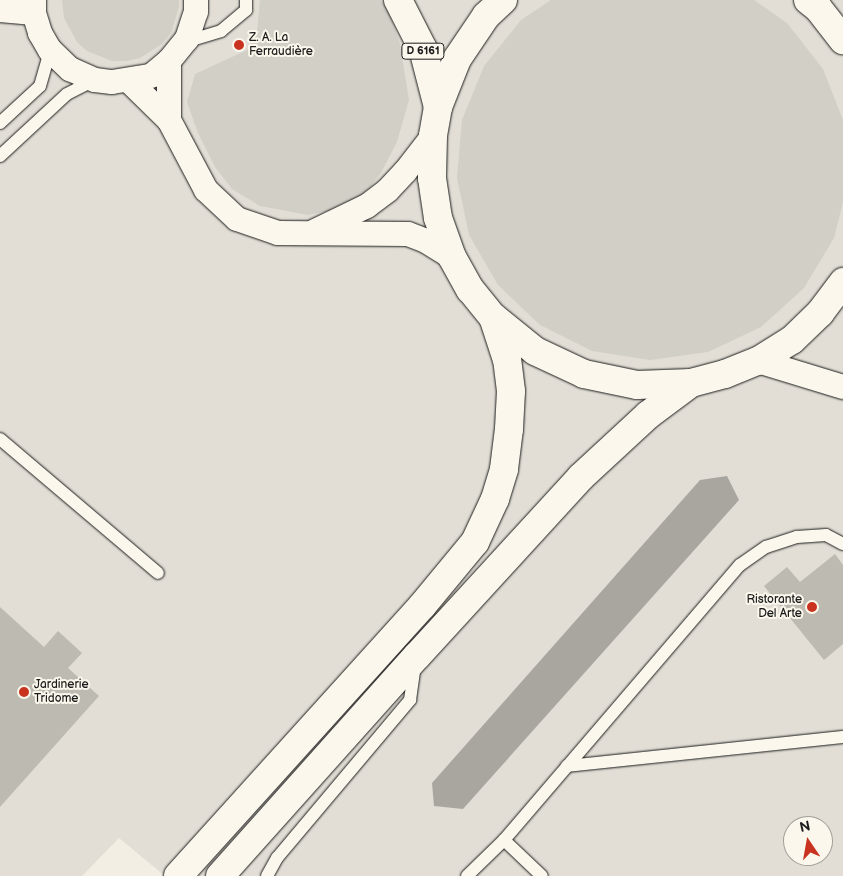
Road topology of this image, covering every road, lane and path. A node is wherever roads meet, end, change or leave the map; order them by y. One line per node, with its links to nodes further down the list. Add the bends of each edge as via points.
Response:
1 (196, 0): 9 (street, via 196,12)
2 (246, 0): 9 (lane, via 246,10 222,31)
3 (398, 0): 14 (main road, D 6161, via 423,49)
4 (503, 0): 14 (main road, via 486,16 457,59)
5 (808, 0): 8 (main road)
6 (34, 6): 7 (street); 10 (street, via 40,33)
7 (0, 10)
8 (843, 40)
9 (184, 42): 11 (street)
10 (50, 50): 12 (street, via 70,69); 16 (lane, via 40,86)
11 (169, 62): 13 (street, via 151,76); 15 (street)
12 (95, 80): 13 (street); 18 (lane, via 67,94)
13 (129, 81): 15 (street)
14 (438, 107): 17 (main road)
15 (168, 120): 19 (street, via 206,190 237,219 278,233)
16 (0, 123)
17 (433, 136): 19 (street, via 388,190 367,206); 20 (main road, via 432,178 438,218)
18 (0, 156)
19 (308, 234): 20 (street, via 408,234)
20 (452, 257): 23 (main road, via 470,289)
21 (843, 282): 22 (main road)
22 (832, 306): 24 (main road, via 792,340)
23 (493, 317): 25 (main road, via 535,351 584,374 637,385); 34 (main road, via 508,360 511,391 509,429 502,476 475,542 422,606)
24 (758, 361): 25 (main road); 26 (street)
25 (691, 383): 30 (main road, via 648,415 581,477)
26 (843, 387)
27 (0, 439): 29 (lane)
28 (843, 544): 32 (lane, via 826,535 797,537 766,547 740,565)
29 (158, 573)
30 (417, 656): 35 (main road); 36 (lane, via 410,700 277,858)
31 (843, 737): 32 (lane)
32 (567, 766): 33 (lane)
33 (504, 840): 37 (lane); 38 (lane)
34 (178, 876)
35 (220, 876)
36 (267, 876)
37 (467, 876)
38 (542, 876)

